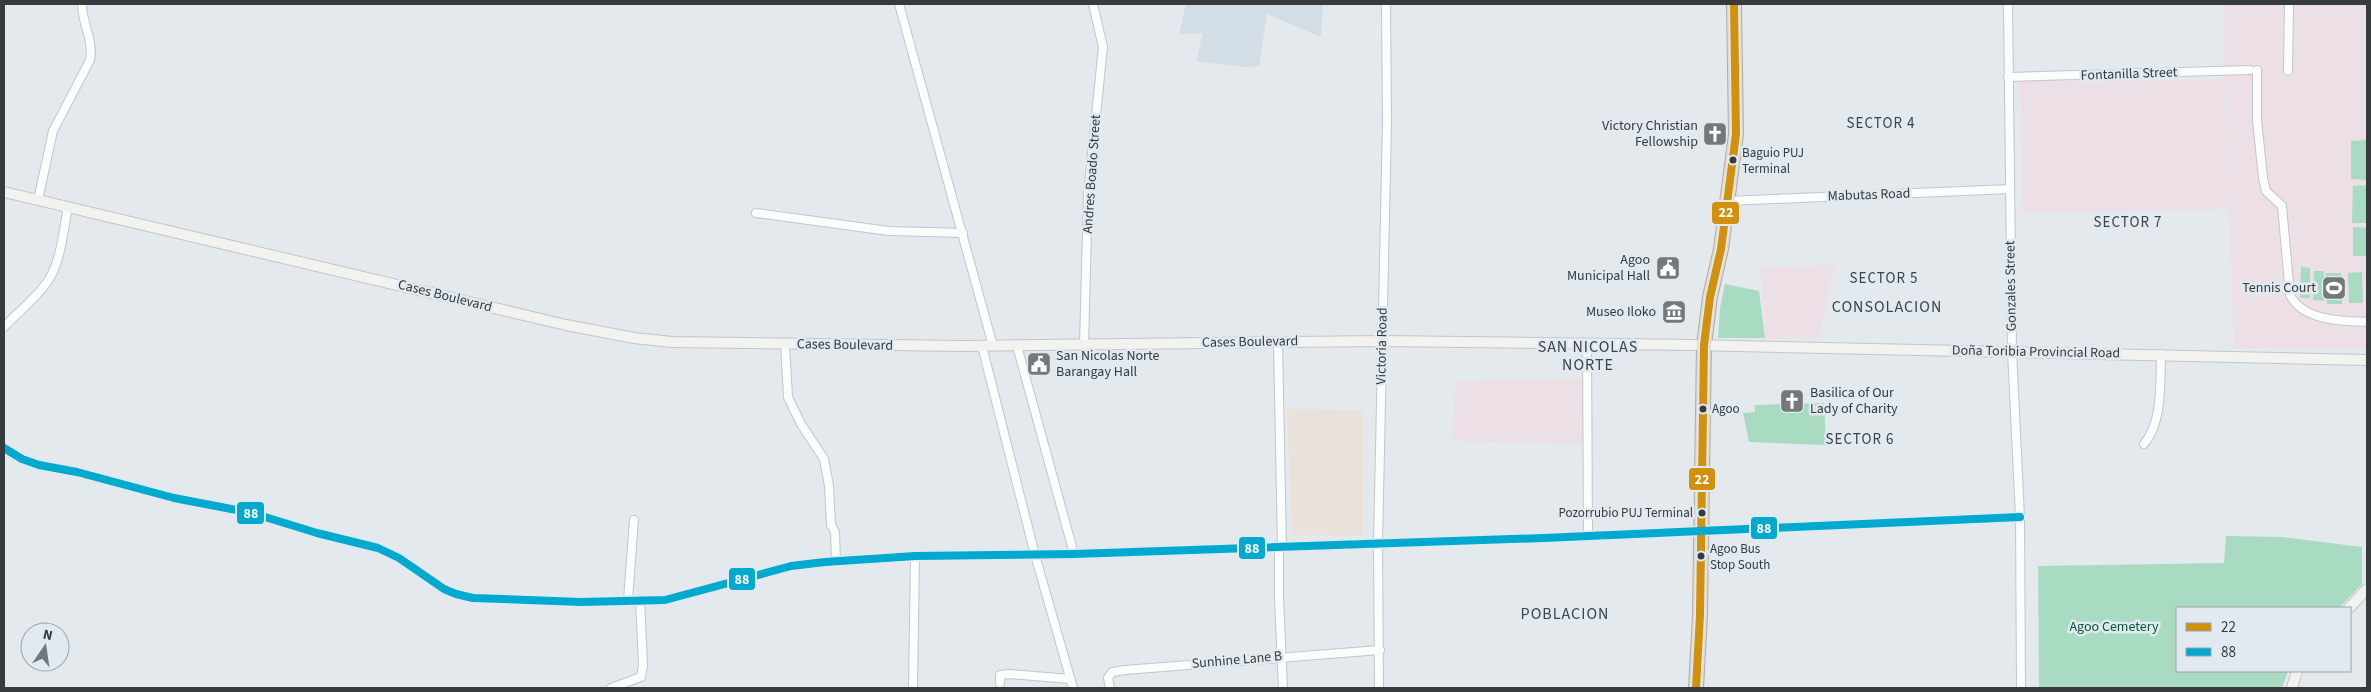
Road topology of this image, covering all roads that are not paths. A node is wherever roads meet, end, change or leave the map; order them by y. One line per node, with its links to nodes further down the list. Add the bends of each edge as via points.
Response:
1 (82, 4): 12 (street, via 92,49 90,60 53,130)
2 (899, 4): 16 (street)
3 (1094, 4): 23 (street, Andres Boado Street, via 1103,47 1088,193)
4 (1386, 4): 19 (street, Victoria Road)
5 (1734, 4): 13 (highway, via 1736,134)
6 (2008, 4): 9 (street, Gonzales Street)
7 (2289, 4): 8 (street)
8 (2288, 71)
9 (2008, 77): 10 (street, Gonzales Street); 17 (street, Fontanilla Street, via 2253,70 2263,178 2266,191 2282,206 2290,295 2299,307 2325,318)
10 (2010, 188): 13 (street, Mabutas Road); 28 (street, Gonzales Street)
11 (4, 192): 12 (street, Cases Boulevard)
12 (38, 200): 14 (street, Cases Boulevard)
13 (1728, 201): 24 (highway)
14 (68, 208): 18 (street, via 51,276 36,296); 22 (street, Cases Boulevard, via 618,336 656,342)
15 (756, 213): 16 (street, via 889,231)
16 (963, 232): 26 (street)
17 (2367, 322)
18 (4, 327)
19 (1382, 341): 20 (street, Cases Boulevard); 21 (street, Cases Boulevard); 37 (street, Victoria Road)
20 (1278, 342): 23 (street, Cases Boulevard); 38 (street)
21 (1587, 343): 24 (street, Cases Boulevard); 36 (street)
22 (785, 344): 25 (street, Cases Boulevard); 42 (street, via 788,397 824,459)
23 (1084, 345): 27 (street, Cases Boulevard)
24 (1704, 345): 28 (street, Doña Toribia Provincial Road); 35 (highway)
25 (982, 346): 26 (street, Cases Boulevard); 40 (street)
26 (993, 346): 27 (street, Cases Boulevard)
27 (1017, 346): 39 (street)
28 (2012, 351): 29 (street, Doña Toribia Provincial Road); 33 (street, Gonzales Street)
29 (2161, 354): 30 (street, Doña Toribia Provincial Road); 31 (street, via 2154,425)
30 (2367, 360)
31 (2144, 444)
32 (4, 448): 44 (street, via 39,465 174,498 252,513 378,548 399,558 444,589 464,596 581,602)
33 (2020, 516): 35 (street); 59 (street, Gonzales Street)
34 (634, 520): 44 (street)
35 (1701, 531): 36 (street); 58 (highway)
36 (1588, 536): 37 (street)
37 (1378, 544): 38 (street); 47 (street, Victoria Road)
38 (1281, 547): 39 (street); 48 (street)
39 (1074, 554): 40 (street)
40 (1035, 555): 41 (street); 50 (street)
41 (915, 556): 42 (street); 53 (street)
42 (836, 561): 45 (street, via 791,566 665,600)
43 (2367, 589): 46 (street)
44 (628, 600): 45 (street)
45 (640, 600): 52 (street, via 641,676)
46 (2349, 607)
47 (1380, 650): 48 (street, Sunhine Lane B); 57 (street, Victoria Road)
48 (1282, 656): 55 (street, Sunhine Lane B, via 1112,672 1108,678); 56 (street)
49 (2297, 672): 60 (street)
50 (1070, 679): 51 (street, via 1009,674 1000,675); 54 (street)
51 (1000, 683)
52 (611, 688)
53 (913, 688)
54 (1073, 688)
55 (1110, 688)
56 (1283, 688)
57 (1379, 688)
58 (1696, 688)
59 (2021, 688)
60 (2292, 688)

